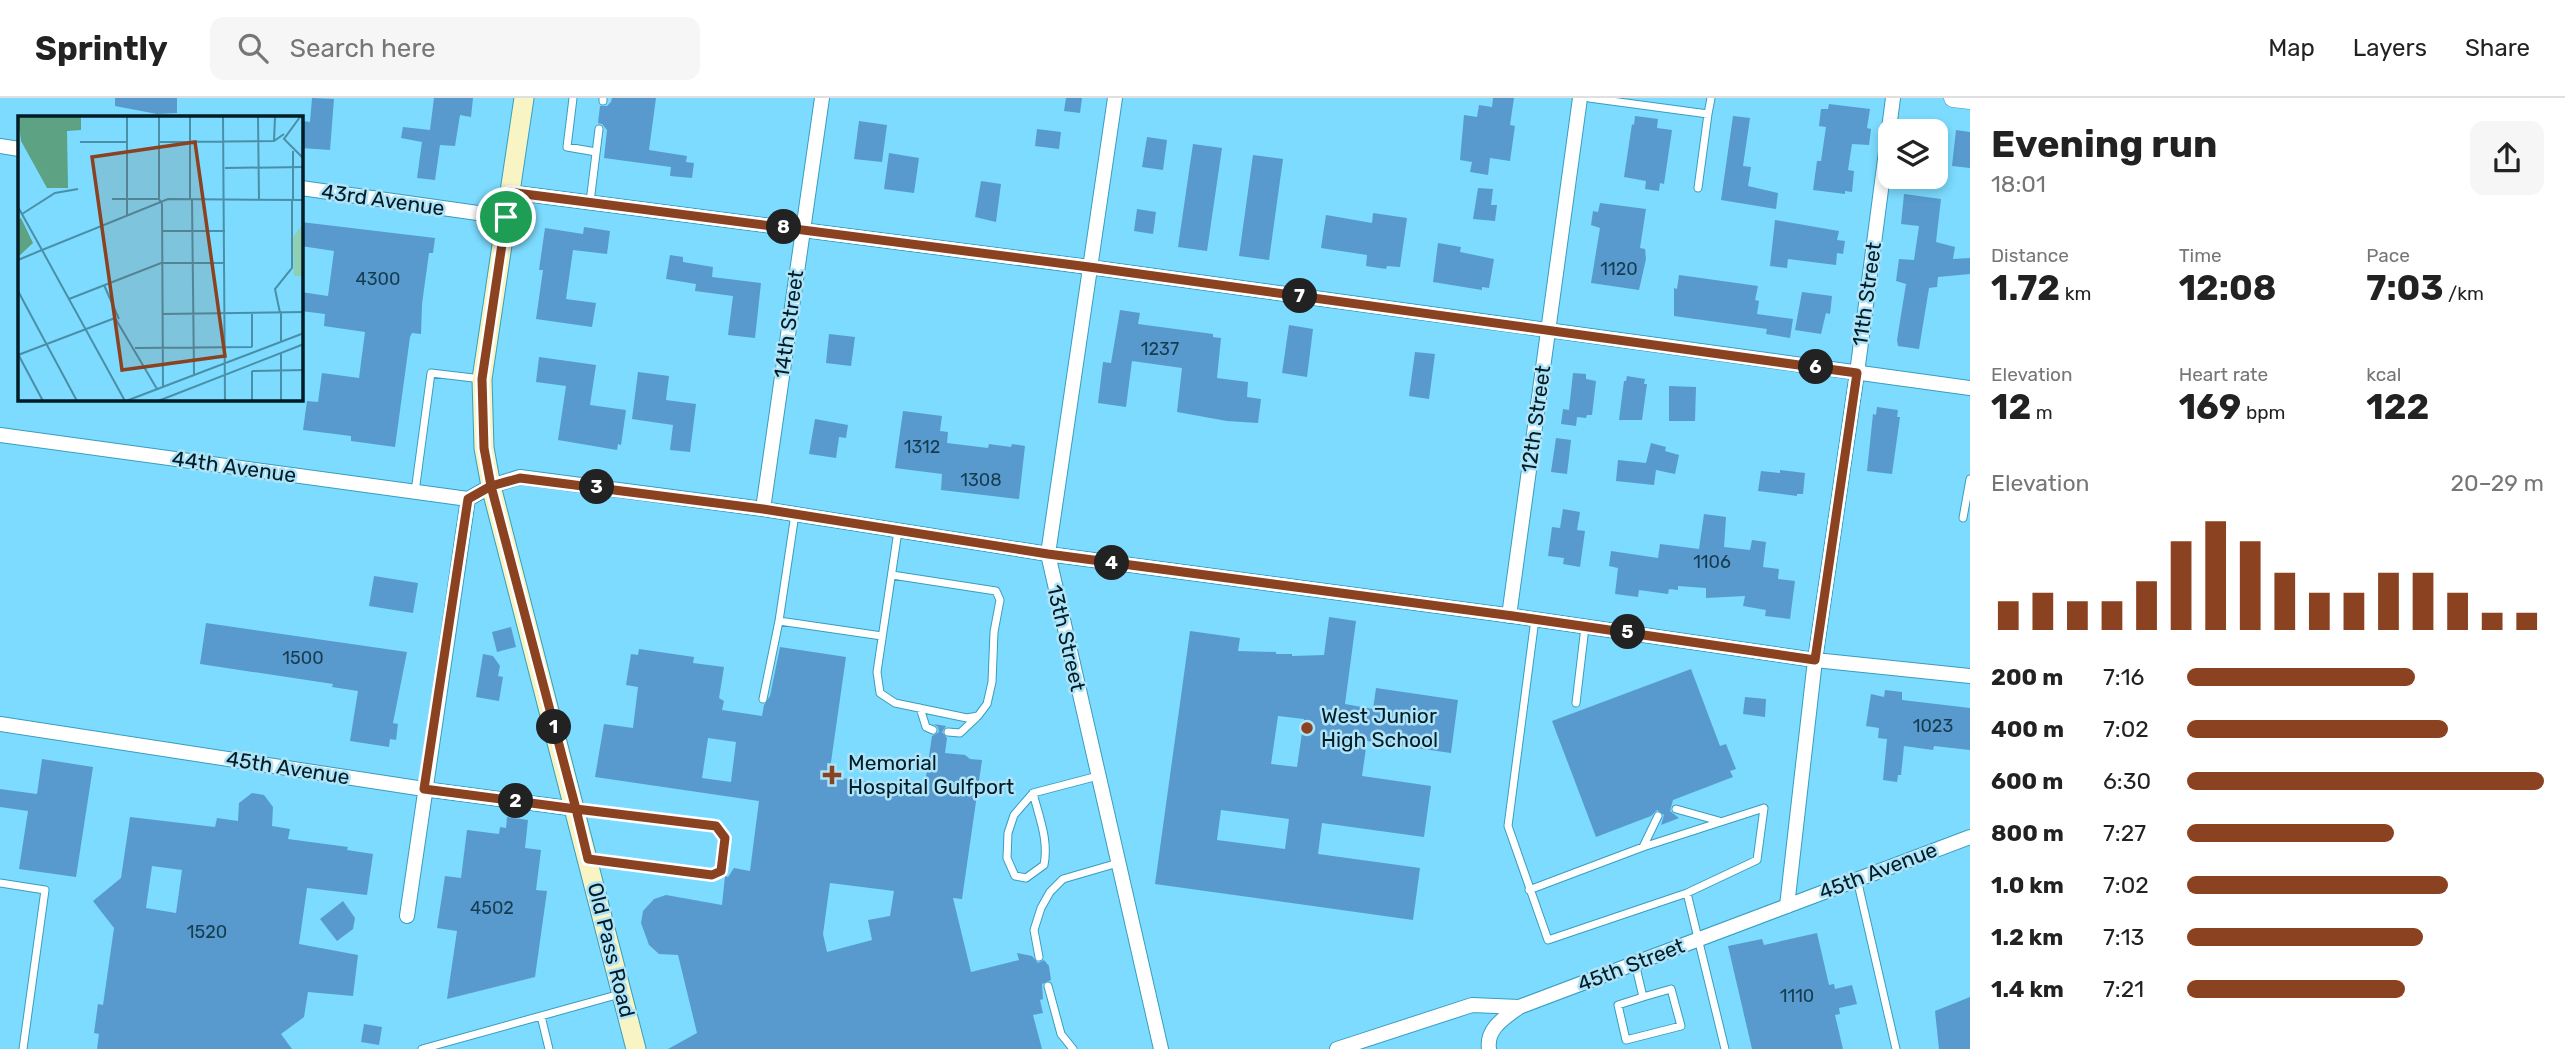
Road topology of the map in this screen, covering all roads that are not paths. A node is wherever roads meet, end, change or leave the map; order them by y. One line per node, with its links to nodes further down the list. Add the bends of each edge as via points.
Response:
1 (524, 98): 18 (main road, Old Pass Road)
2 (573, 98): 15 (lane, via 567,148)
3 (822, 98): 21 (street, 14th Street)
4 (1115, 98): 22 (street, 13th Street)
5 (1580, 98): 23 (street, 12th Street)
6 (1589, 98): 11 (lane)
7 (1711, 98): 11 (lane)
8 (1893, 98): 24 (street, 11th Street)
9 (1954, 98): 10 (street)
10 (1970, 100)
11 (1708, 114): 17 (lane)
12 (600, 129): 15 (lane)
13 (0, 146): 14 (street)
14 (18, 149)
15 (596, 152): 19 (lane)
16 (303, 188): 20 (street, 43rd Avenue)
17 (1698, 188)
18 (509, 192): 19 (street); 20 (main road, Old Pass Road)
19 (590, 202): 21 (street)
20 (506, 217): 25 (main road, Old Pass Road)
21 (803, 230): 22 (street); 32 (street, 14th Street)
22 (1089, 267): 23 (street); 36 (street, 13th Street)
23 (1549, 330): 24 (street); 38 (street, 12th Street)
24 (1857, 373): 26 (street); 43 (street, 11th Street)
25 (482, 379): 29 (main road, Old Pass Road, via 484,448); 30 (lane, via 431,373)
26 (1970, 388)
27 (0, 435): 30 (street, 44th Avenue)
28 (1970, 479): 34 (lane)
29 (491, 486): 31 (street); 32 (street, via 520,478); 55 (main road, Old Pass Road)
30 (415, 492): 31 (street, 44th Avenue)
31 (468, 499): 53 (street)
32 (763, 509): 33 (street)
33 (795, 514): 35 (street); 40 (lane)
34 (1963, 518)
35 (898, 530): 36 (street); 37 (lane)
36 (1048, 554): 38 (street); 52 (street, 13th Street)
37 (891, 575): 42 (lane); 48 (lane, via 996,591 1000,600 992,682 987,704)
38 (1508, 616): 39 (street)
39 (1535, 619): 41 (street); 65 (lane, via 1508,826)
40 (779, 621): 42 (lane); 45 (lane)
41 (1586, 626): 43 (street); 46 (lane)
42 (882, 636): 47 (lane, via 877,672 880,693 895,703)
43 (1815, 660): 44 (street); 67 (street, 11th Street)
44 (1970, 676)
45 (763, 699)
46 (1576, 704)
47 (920, 708): 48 (lane); 50 (lane, via 926,727)
48 (978, 716): 51 (lane, via 960,733)
49 (0, 724): 53 (street, 45th Avenue)
50 (933, 730)
51 (948, 732)
52 (1098, 776): 54 (lane); 62 (street, 13th Street)
53 (424, 789): 55 (street, 45th Avenue); 68 (street)
54 (1033, 793): 54 (lane, via 1014,815 1008,833 1007,858 1015,876 1026,878 1044,865 1046,852)
55 (576, 809): 61 (main road, Old Pass Road); 61 (lane, via 716,826 725,838 721,871 712,875)
56 (1676, 809): 58 (lane)
57 (1658, 816): 60 (lane)
58 (1719, 821): 60 (lane); 66 (lane, via 1764,808 1757,860)
59 (1970, 836): 63 (street, 45th Avenue)
60 (1643, 847): 65 (lane)
61 (588, 859): 73 (main road, Old Pass Road)
62 (1118, 863): 70 (lane, via 1063,879 1050,892 1034,930); 83 (street, 13th Street)
63 (1857, 879): 67 (street, 45th Avenue); 86 (lane)
64 (0, 883): 78 (lane, via 44,890)
65 (1529, 890): 66 (lane, via 1548,940)
66 (1687, 893): 69 (lane)
67 (1787, 906): 69 (street, 45th Street)
68 (407, 916)
69 (1699, 939): 71 (street, 45th Street); 85 (lane)
70 (1039, 957)
71 (1635, 963): 74 (lane); 75 (street, 45th Street)
72 (1048, 986): 82 (lane, via 1061,1034)
73 (622, 994): 76 (lane); 81 (main road, Old Pass Road)
74 (1643, 997): 74 (lane, via 1618,1005 1626,1040 1681,1026 1671,989)
75 (1518, 1007): 77 (street, 45th Street, via 1498,1022); 84 (street, via 1472,1004)
76 (541, 1016): 79 (lane); 80 (lane)
77 (1489, 1045)
78 (23, 1049)
79 (422, 1049)
80 (549, 1049)
81 (636, 1049)
82 (1073, 1049)
83 (1161, 1049)
84 (1337, 1049)
85 (1725, 1049)
86 (1896, 1049)

